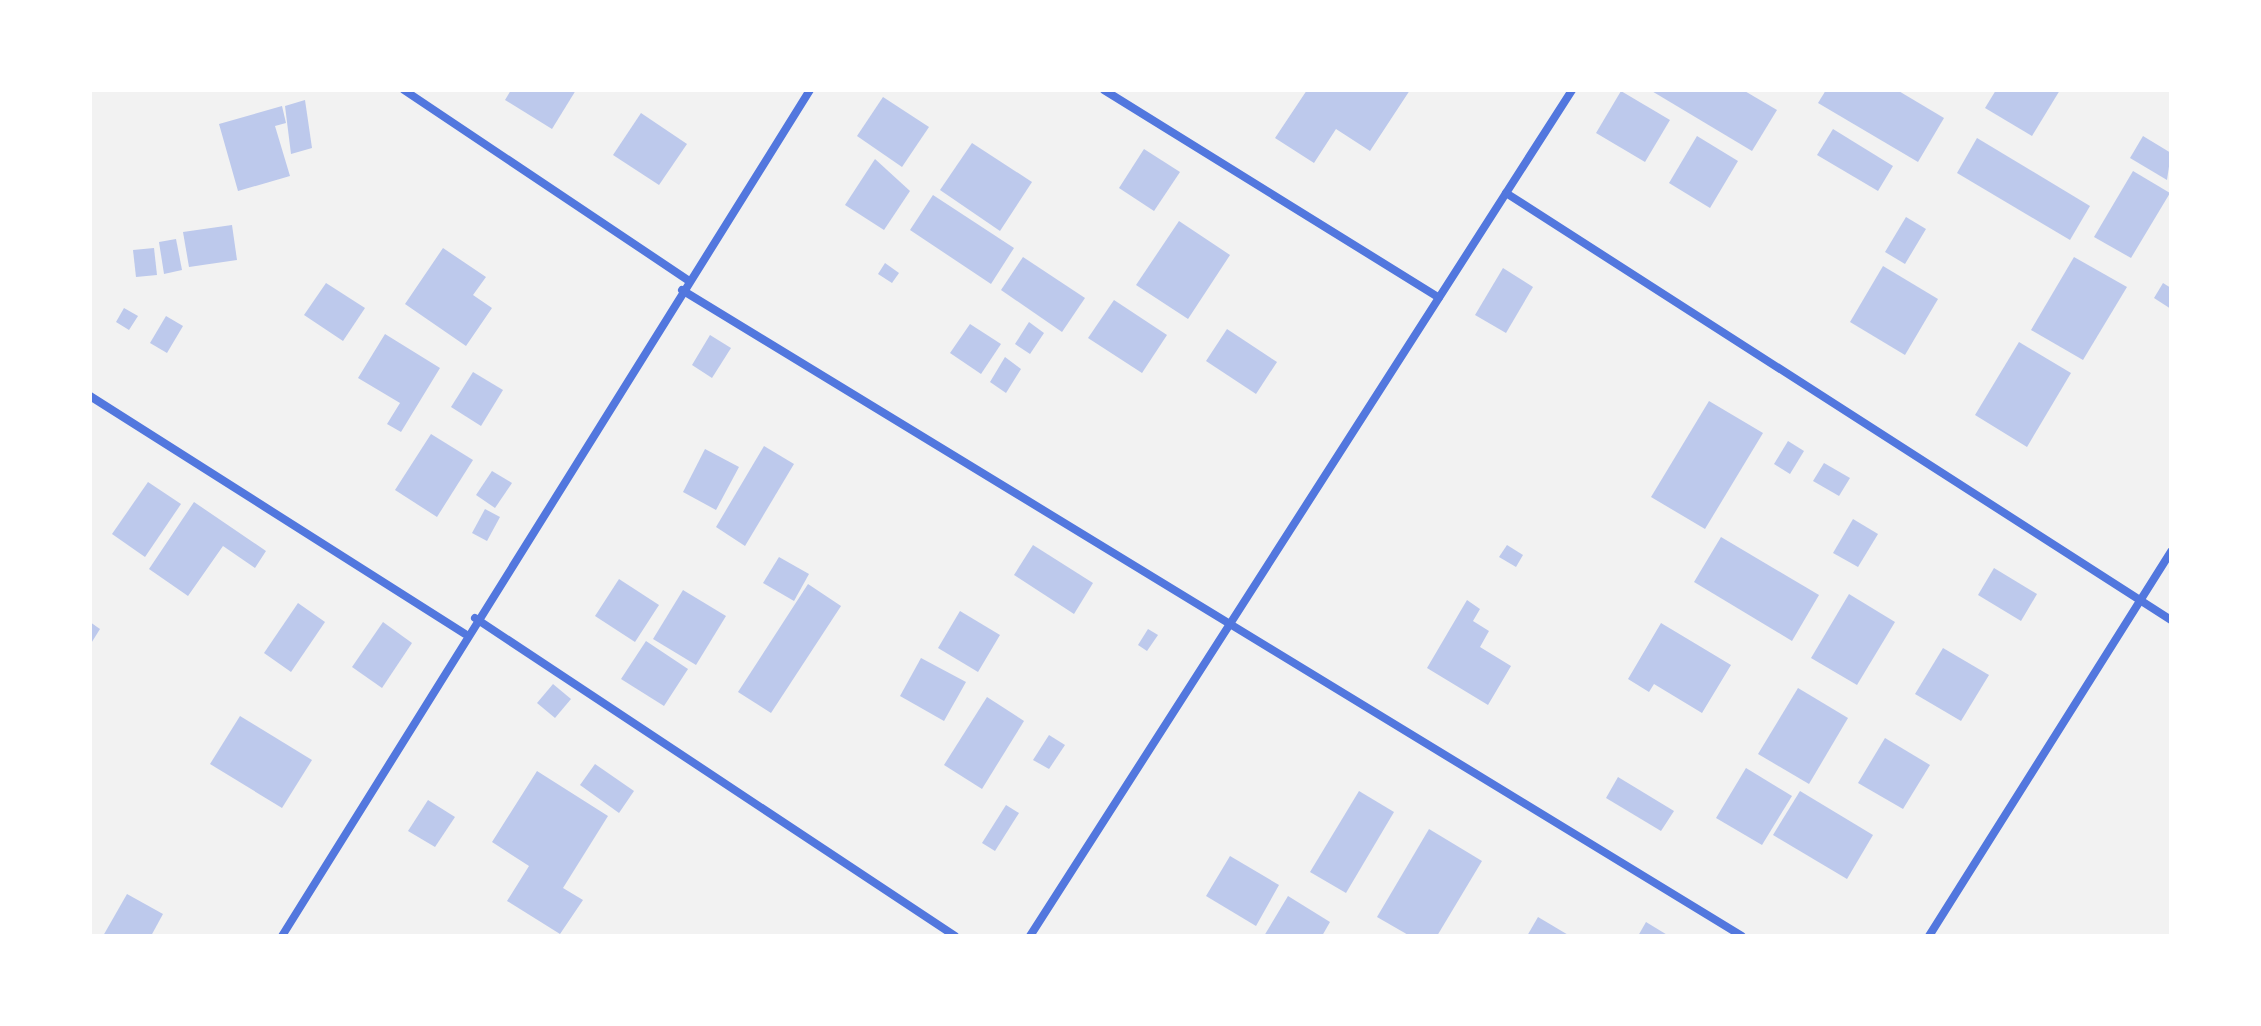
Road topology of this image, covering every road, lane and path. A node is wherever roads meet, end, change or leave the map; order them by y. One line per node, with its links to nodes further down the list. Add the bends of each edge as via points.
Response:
1 (404, 90): 6 (street)
2 (810, 90): 6 (street)
3 (1104, 90): 8 (street)
4 (1572, 90): 5 (street)
5 (1506, 193): 8 (street); 11 (street)
6 (689, 281): 7 (street)
7 (682, 290): 12 (street); 14 (street)
8 (1439, 298): 14 (street)
9 (90, 396): 15 (street)
10 (2171, 551): 11 (street)
11 (2140, 600): 13 (street); 20 (street)
12 (475, 618): 15 (street); 17 (street)
13 (2171, 620)
14 (1229, 624): 18 (street); 19 (street)
15 (465, 634): 16 (street)
16 (282, 936)
17 (955, 936)
18 (1030, 936)
19 (1742, 936)
20 (1929, 936)

